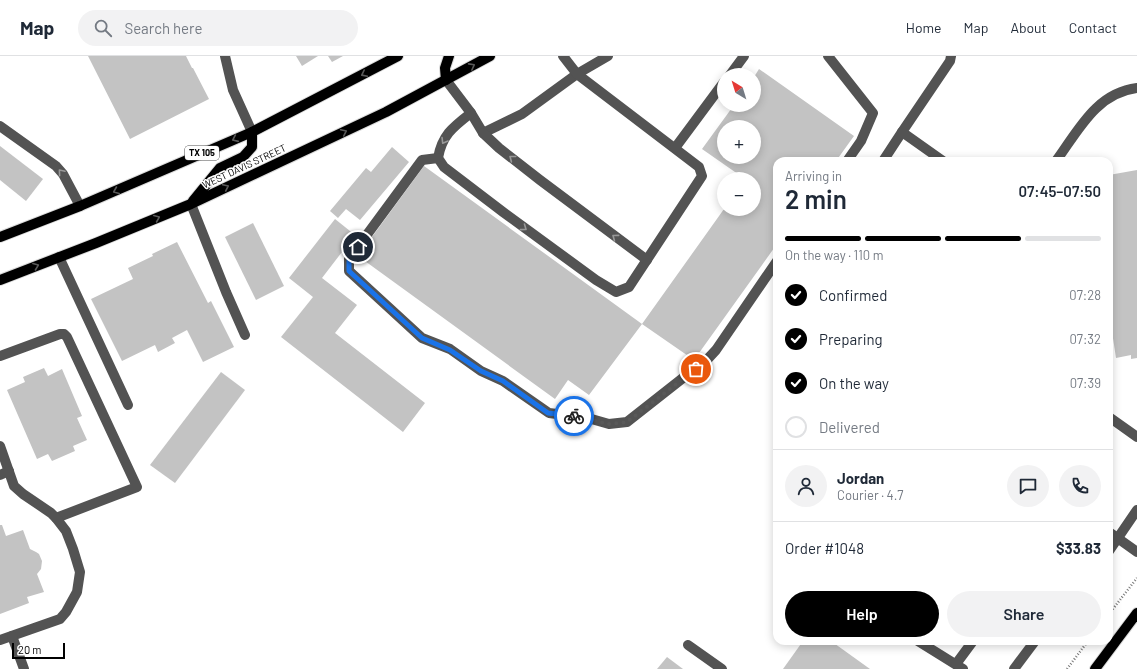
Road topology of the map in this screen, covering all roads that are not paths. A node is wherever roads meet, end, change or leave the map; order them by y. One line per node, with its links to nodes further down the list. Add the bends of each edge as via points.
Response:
1 (224, 56): 17 (street, via 233,90)
2 (398, 56): 17 (main road, TX 105, one-way to 17)
3 (449, 56): 12 (main road, via 445,68)
4 (490, 56): 12 (main road, WEST DAVIS STREET, one-way to 4)
5 (562, 56): 11 (street)
6 (608, 56): 11 (street)
7 (744, 56): 10 (street)
8 (828, 56): 21 (street, via 872,113 861,141)
9 (951, 56): 18 (street)
10 (735, 68)
11 (578, 74): 19 (street, via 522,114); 20 (street)
12 (446, 80): 15 (street); 26 (main road, WEST DAVIS STREET, one-way to 12, via 386,112)
13 (1137, 88): 24 (street, via 1113,95 1095,108)
14 (717, 91): 20 (street)
15 (471, 113): 19 (street); 25 (street, one-way to 25, via 450,130 440,147)
16 (0, 126): 27 (street, one-way to 16, via 68,180 56,166)
17 (252, 132): 26 (main road, via 252,147 248,152 220,168); 27 (main road, TX 105, one-way to 27)
18 (902, 132): 22 (street); 23 (street)
19 (483, 133): 30 (street, one-way to 19, via 540,180)
20 (675, 148): 30 (street, via 699,167 702,176)
21 (850, 157)
22 (886, 157)
23 (937, 157)
24 (1059, 157)
25 (438, 158): 30 (street, one-way to 30, via 444,167 503,212 616,292 629,287); 31 (street, via 422,160 349,260 349,271 422,338 450,350 481,371 503,381 548,413 588,418 609,424 627,422 703,364 716,350)
26 (191, 204): 29 (main road, WEST DAVIS STREET, one-way to 26); 33 (street)
27 (80, 206): 28 (main road, TX 105)
28 (0, 237)
29 (59, 257): 32 (main road, WEST DAVIS STREET, one-way to 29); 35 (street)
30 (647, 260)
31 (773, 267)
32 (0, 280)
33 (245, 335)
34 (0, 356): 41 (street, via 64,334 137,487)
35 (128, 405)
36 (1113, 420): 37 (street)
37 (1137, 438)
38 (0, 446): 39 (street)
39 (5, 473): 41 (street, via 18,490)
40 (1137, 510): 43 (street)
41 (56, 518): 47 (street, via 66,531 74,549 80,572 77,592 60,619)
42 (1113, 535): 43 (street)
43 (1118, 538): 44 (street); 45 (street)
44 (1113, 545)
45 (1137, 552)
46 (1137, 613): 49 (main road)
47 (12, 636): 48 (street); 56 (street)
48 (0, 640)
49 (1113, 644)
50 (688, 645): 57 (street)
51 (924, 645): 55 (street)
52 (971, 645): 55 (street)
53 (1032, 645): 58 (street)
54 (1112, 645): 59 (main road)
55 (959, 667)
56 (24, 669)
57 (722, 669)
58 (1014, 669)
59 (1094, 669)

